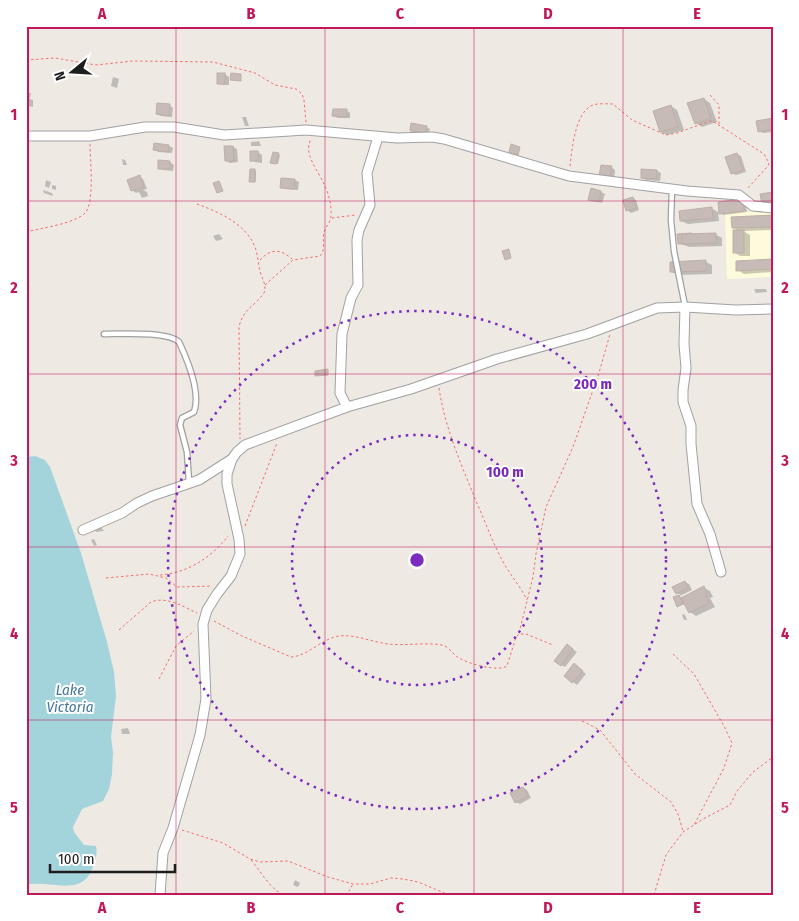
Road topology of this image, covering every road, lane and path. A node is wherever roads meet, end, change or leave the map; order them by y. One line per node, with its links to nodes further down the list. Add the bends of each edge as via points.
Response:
1 (26, 60): 4 (path, via 55,58 96,65 133,61 213,62 255,73 275,85 302,94)
2 (710, 95): 3 (path, via 719,105)
3 (719, 125): 9 (path, via 710,122 666,135 632,120 613,104 593,105 579,120); 11 (path, via 764,154 769,163)
4 (306, 130): 5 (street); 7 (street, via 224,134 174,127 145,127)
5 (316, 132): 8 (street); 15 (path, via 309,143 309,153 324,184)
6 (26, 136): 7 (street)
7 (90, 136): 16 (path, via 90,197 86,212 73,219)
8 (378, 137): 9 (street, via 444,139); 14 (street, via 367,173 371,202)
9 (569, 176): 10 (street)
10 (672, 189): 11 (street); 20 (lane, via 674,250)
11 (739, 196): 13 (street, via 753,206)
12 (196, 204): 18 (path, via 213,210 240,227 255,246)
13 (773, 208)
14 (366, 213): 15 (path); 25 (street, via 357,240 358,285 351,298 342,334 340,393)
15 (332, 218): 17 (path, via 324,232 322,254)
16 (26, 232)
17 (293, 260): 18 (path, via 286,254 273,251); 19 (path)
18 (258, 261): 19 (path)
19 (265, 285): 27 (path, via 264,293 246,310 239,327 241,422 240,440)
20 (685, 307): 21 (street); 22 (street, via 662,306); 32 (street, via 683,402 691,426 698,504)
21 (773, 309)
22 (613, 324): 24 (street); 36 (path, via 573,447 546,508)
23 (104, 334): 28 (lane, via 151,335 174,338 178,342 192,376 196,399 194,412 180,421)
24 (438, 380): 25 (street); 36 (path, via 442,410 464,471 506,567)
25 (347, 406): 26 (street)
26 (282, 431): 27 (street, via 245,445); 31 (path)
27 (234, 455): 28 (street, via 207,476); 29 (street, via 227,484)
28 (190, 484): 30 (street, via 152,496)
29 (236, 525): 31 (street); 33 (path, via 200,562 180,572)
30 (83, 530)
31 (239, 539): 35 (street, via 237,563)
32 (721, 572)
33 (158, 575): 34 (path); 35 (path, via 177,587)
34 (106, 578)
35 (222, 588): 37 (street)
36 (528, 601): 39 (path)
37 (204, 620): 38 (path, via 172,601 157,600); 39 (path, via 291,657 340,636 389,644 443,645 459,658 499,669 507,666); 42 (path, via 176,646); 46 (street, via 206,699 200,735)
38 (119, 630)
39 (519, 634): 40 (path)
40 (553, 646)
41 (674, 654): 45 (path, via 694,674 732,743 724,768)
42 (159, 678)
43 (582, 721): 47 (path, via 600,730 635,774 671,802)
44 (773, 757): 45 (path, via 753,772 730,805)
45 (694, 825): 47 (path)
46 (173, 828): 48 (path, via 223,843); 50 (street, via 163,853)
47 (683, 832): 54 (path, via 666,855)
48 (250, 859): 49 (path, via 288,861); 51 (path, via 275,890)
49 (353, 884): 52 (path); 53 (path, via 403,879)
50 (160, 895)
51 (286, 895)
52 (345, 895)
53 (448, 895)
54 (654, 895)

